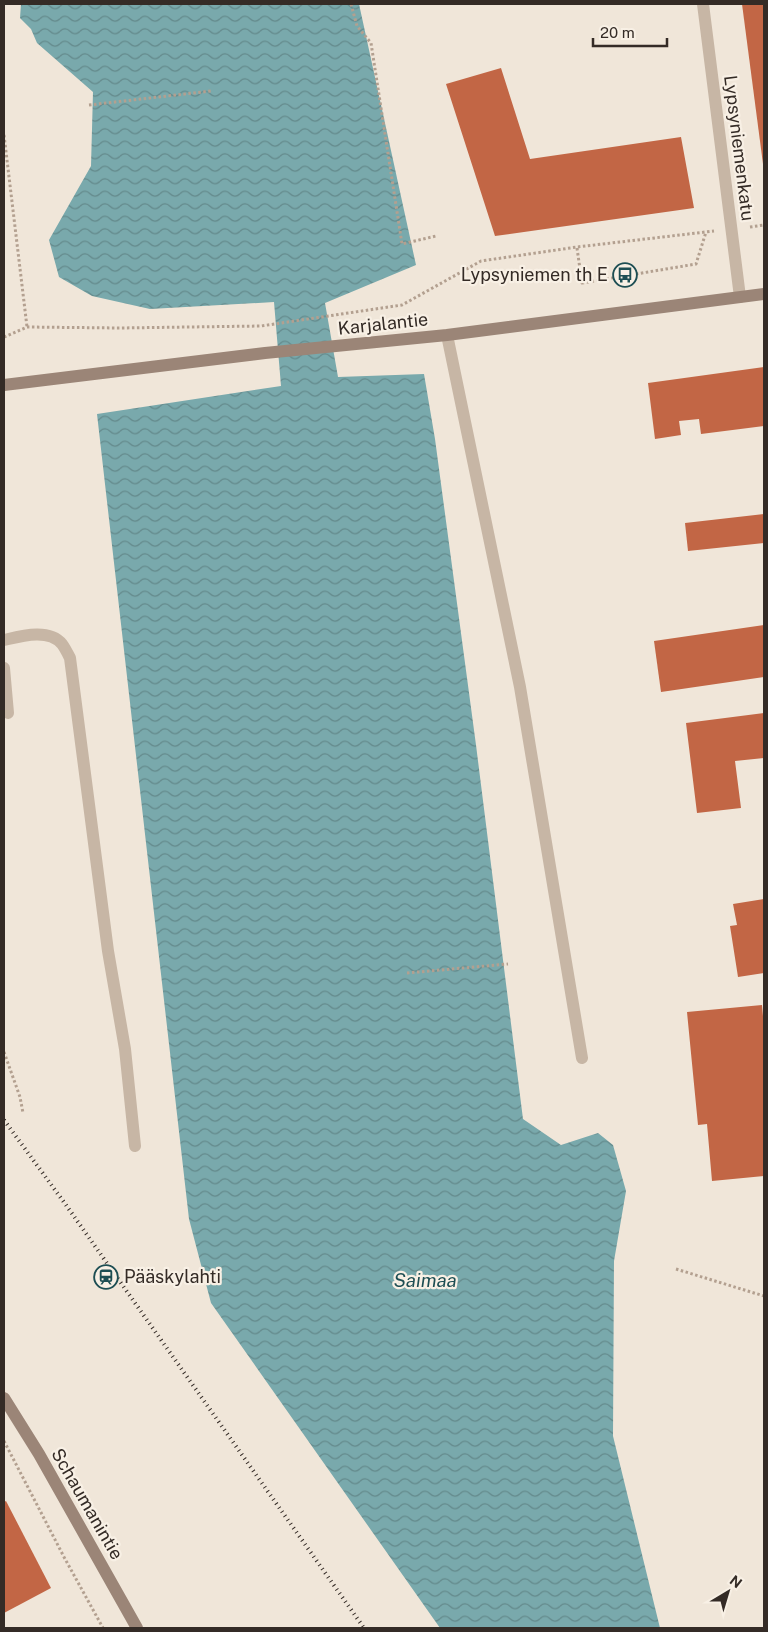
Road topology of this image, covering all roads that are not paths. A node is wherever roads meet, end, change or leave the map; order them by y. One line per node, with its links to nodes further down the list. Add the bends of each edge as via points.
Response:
1 (703, 4): 3 (street, Lypsyniemenkatu)
2 (764, 294): 3 (street, Karjalantie)
3 (740, 297): 4 (street, Karjalantie)
4 (447, 335): 5 (street, Karjalantie, via 265,353); 9 (street, via 520,687)
5 (4, 385)
6 (4, 640): 10 (street, via 40,635 52,637 62,643 70,658 108,951 125,1049)
7 (4, 668): 8 (street)
8 (8, 712)
9 (582, 1058)
10 (135, 1146)
11 (4, 1398): 12 (street, Schaumanintie)
12 (137, 1628)

